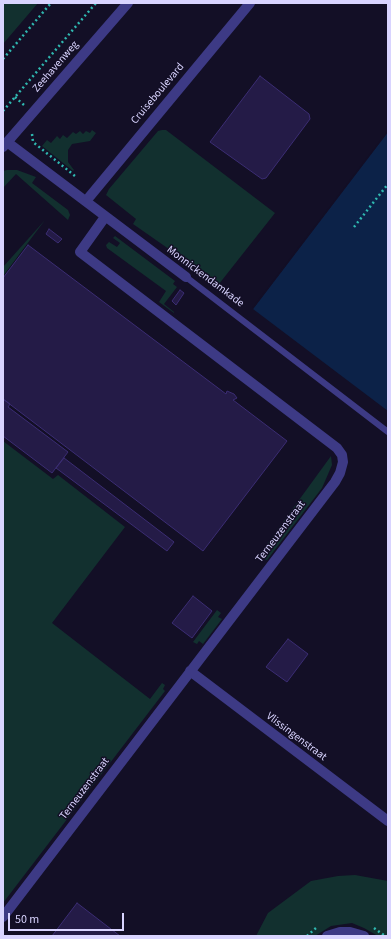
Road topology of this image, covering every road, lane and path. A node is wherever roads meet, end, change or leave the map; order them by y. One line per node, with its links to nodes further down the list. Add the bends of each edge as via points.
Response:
1 (51, 3): 5 (path)
2 (96, 3): 6 (path)
3 (128, 3): 8 (street, Zeehavenweg)
4 (250, 3): 13 (street, Cruiseboulevard)
5 (3, 59)
6 (15, 97): 7 (path); 8 (path)
7 (3, 111)
8 (33, 113): 10 (street, Zeehavenweg)
9 (35, 129): 12 (path, via 32,133 33,142 75,176)
10 (5, 145): 12 (street, Monnickendamkade)
11 (388, 184): 15 (path)
12 (66, 187): 13 (street, Monnickendamkade)
13 (86, 201): 14 (street, Monnickendamkade)
14 (106, 217): 16 (street, Monnickendamkade); 18 (street, Terneuzenstraat, via 80,252 337,448 342,455 343,462 335,482)
15 (354, 227)
16 (186, 277): 17 (lane, Monnickendamkade)
17 (388, 432)
18 (190, 671): 19 (street, Vlissingenstraat); 20 (street, Terneuzenstraat)
19 (388, 822)
20 (3, 917)
21 (327, 936): 22 (street, via 345,932)
22 (364, 936)

